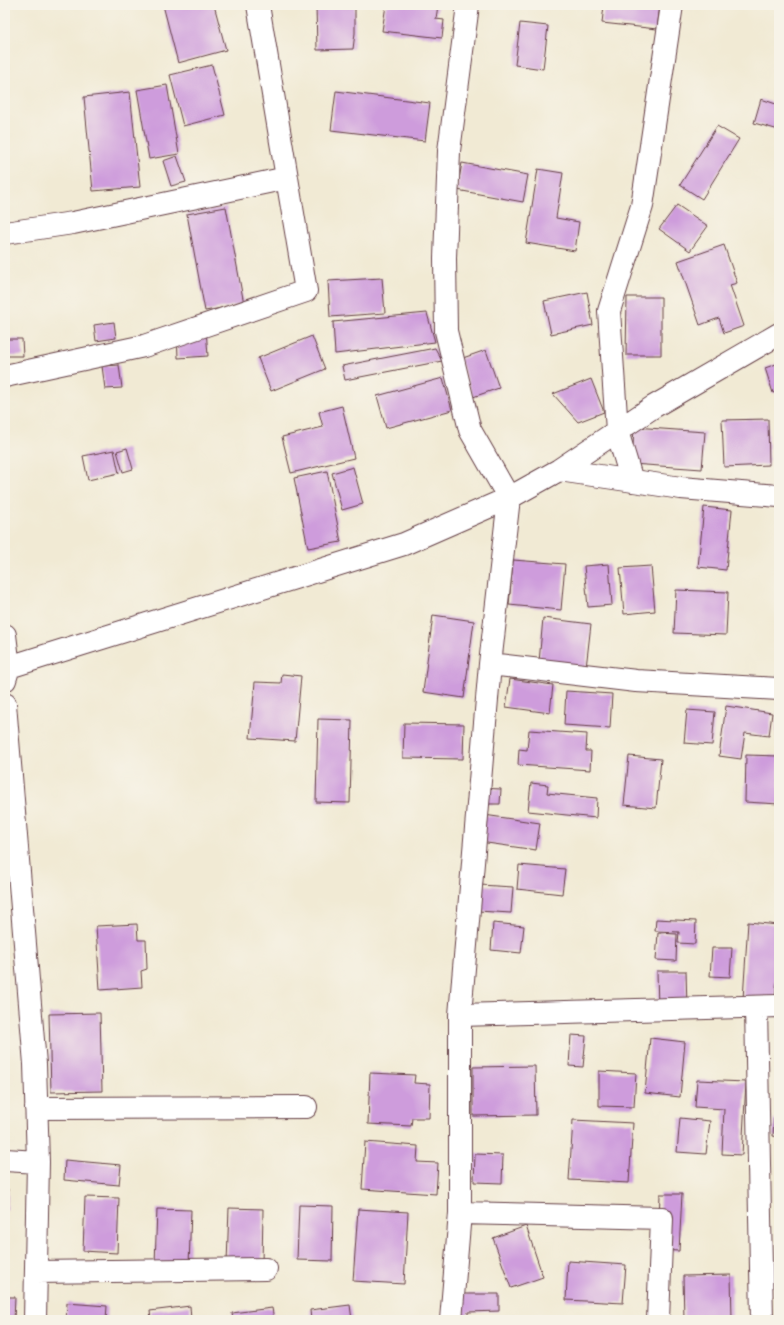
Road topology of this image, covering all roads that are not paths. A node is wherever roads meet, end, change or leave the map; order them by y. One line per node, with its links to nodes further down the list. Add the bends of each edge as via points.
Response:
1 (258, 5): 4 (street)
2 (468, 5): 12 (street, via 449,151 445,258 446,331 470,430)
3 (672, 5): 8 (street, via 642,206 609,311)
4 (287, 178): 5 (street, via 74,223); 7 (street, via 306,291 144,346)
5 (5, 233)
6 (778, 333): 8 (street)
7 (5, 376)
8 (617, 431): 9 (street); 10 (street)
9 (559, 470): 10 (street); 12 (street)
10 (632, 481): 11 (street)
11 (779, 496)
12 (509, 498): 14 (street); 15 (street, via 404,544)
13 (5, 635): 15 (street)
14 (490, 664): 16 (street, via 636,681); 20 (street)
15 (6, 674)
16 (779, 689)
17 (5, 704): 22 (street)
18 (779, 1006): 19 (street)
19 (756, 1007): 20 (street); 31 (street)
20 (460, 1015): 25 (street)
21 (306, 1106): 22 (street)
22 (36, 1108): 24 (street)
23 (5, 1160): 24 (street)
24 (38, 1162): 27 (street)
25 (460, 1213): 29 (street); 30 (street, via 662,1218)
26 (266, 1269): 27 (street)
27 (36, 1272): 28 (street)
28 (36, 1320)
29 (451, 1320)
30 (658, 1320)
31 (762, 1320)

